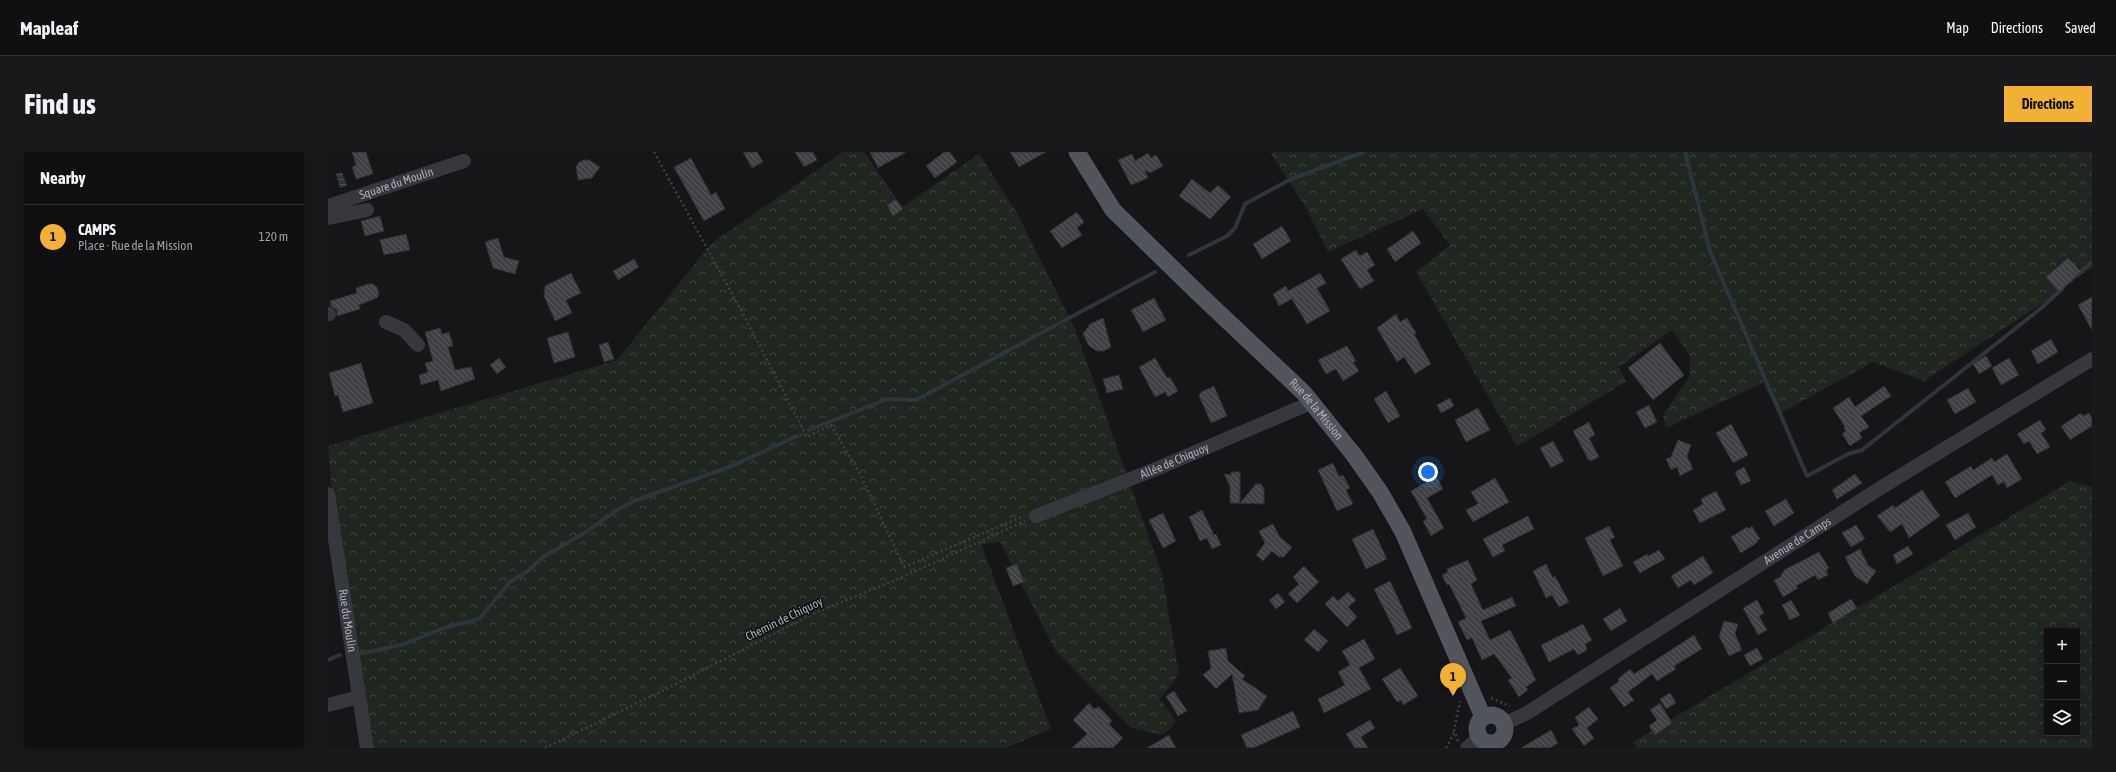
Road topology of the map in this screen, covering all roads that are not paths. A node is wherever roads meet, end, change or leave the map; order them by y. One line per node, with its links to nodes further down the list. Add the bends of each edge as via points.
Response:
1 (1077, 152): 9 (main road, Rue de la Mission, via 1113,210)
2 (464, 161): 3 (street, Square du Moulin)
3 (328, 206)
4 (366, 210): 5 (street)
5 (328, 218)
6 (386, 322): 7 (street, via 404,330)
7 (418, 345)
8 (2092, 359): 15 (street, Avenue de Camps, via 1882,487 1527,713)
9 (1313, 402): 11 (street, Allée de Chiquoy, via 1156,469); 14 (main road, Rue de la Mission, via 1380,492 1403,532)
10 (328, 494): 12 (street, Rue du Moulin)
11 (1030, 516)
12 (359, 697): 13 (street); 17 (street, Rue du Moulin)
13 (328, 705)
14 (1483, 717): 15 (main road, via 1495,716); 16 (main road)
15 (1503, 737): 16 (main road, via 1492,743)
16 (1468, 742)
17 (366, 748)

